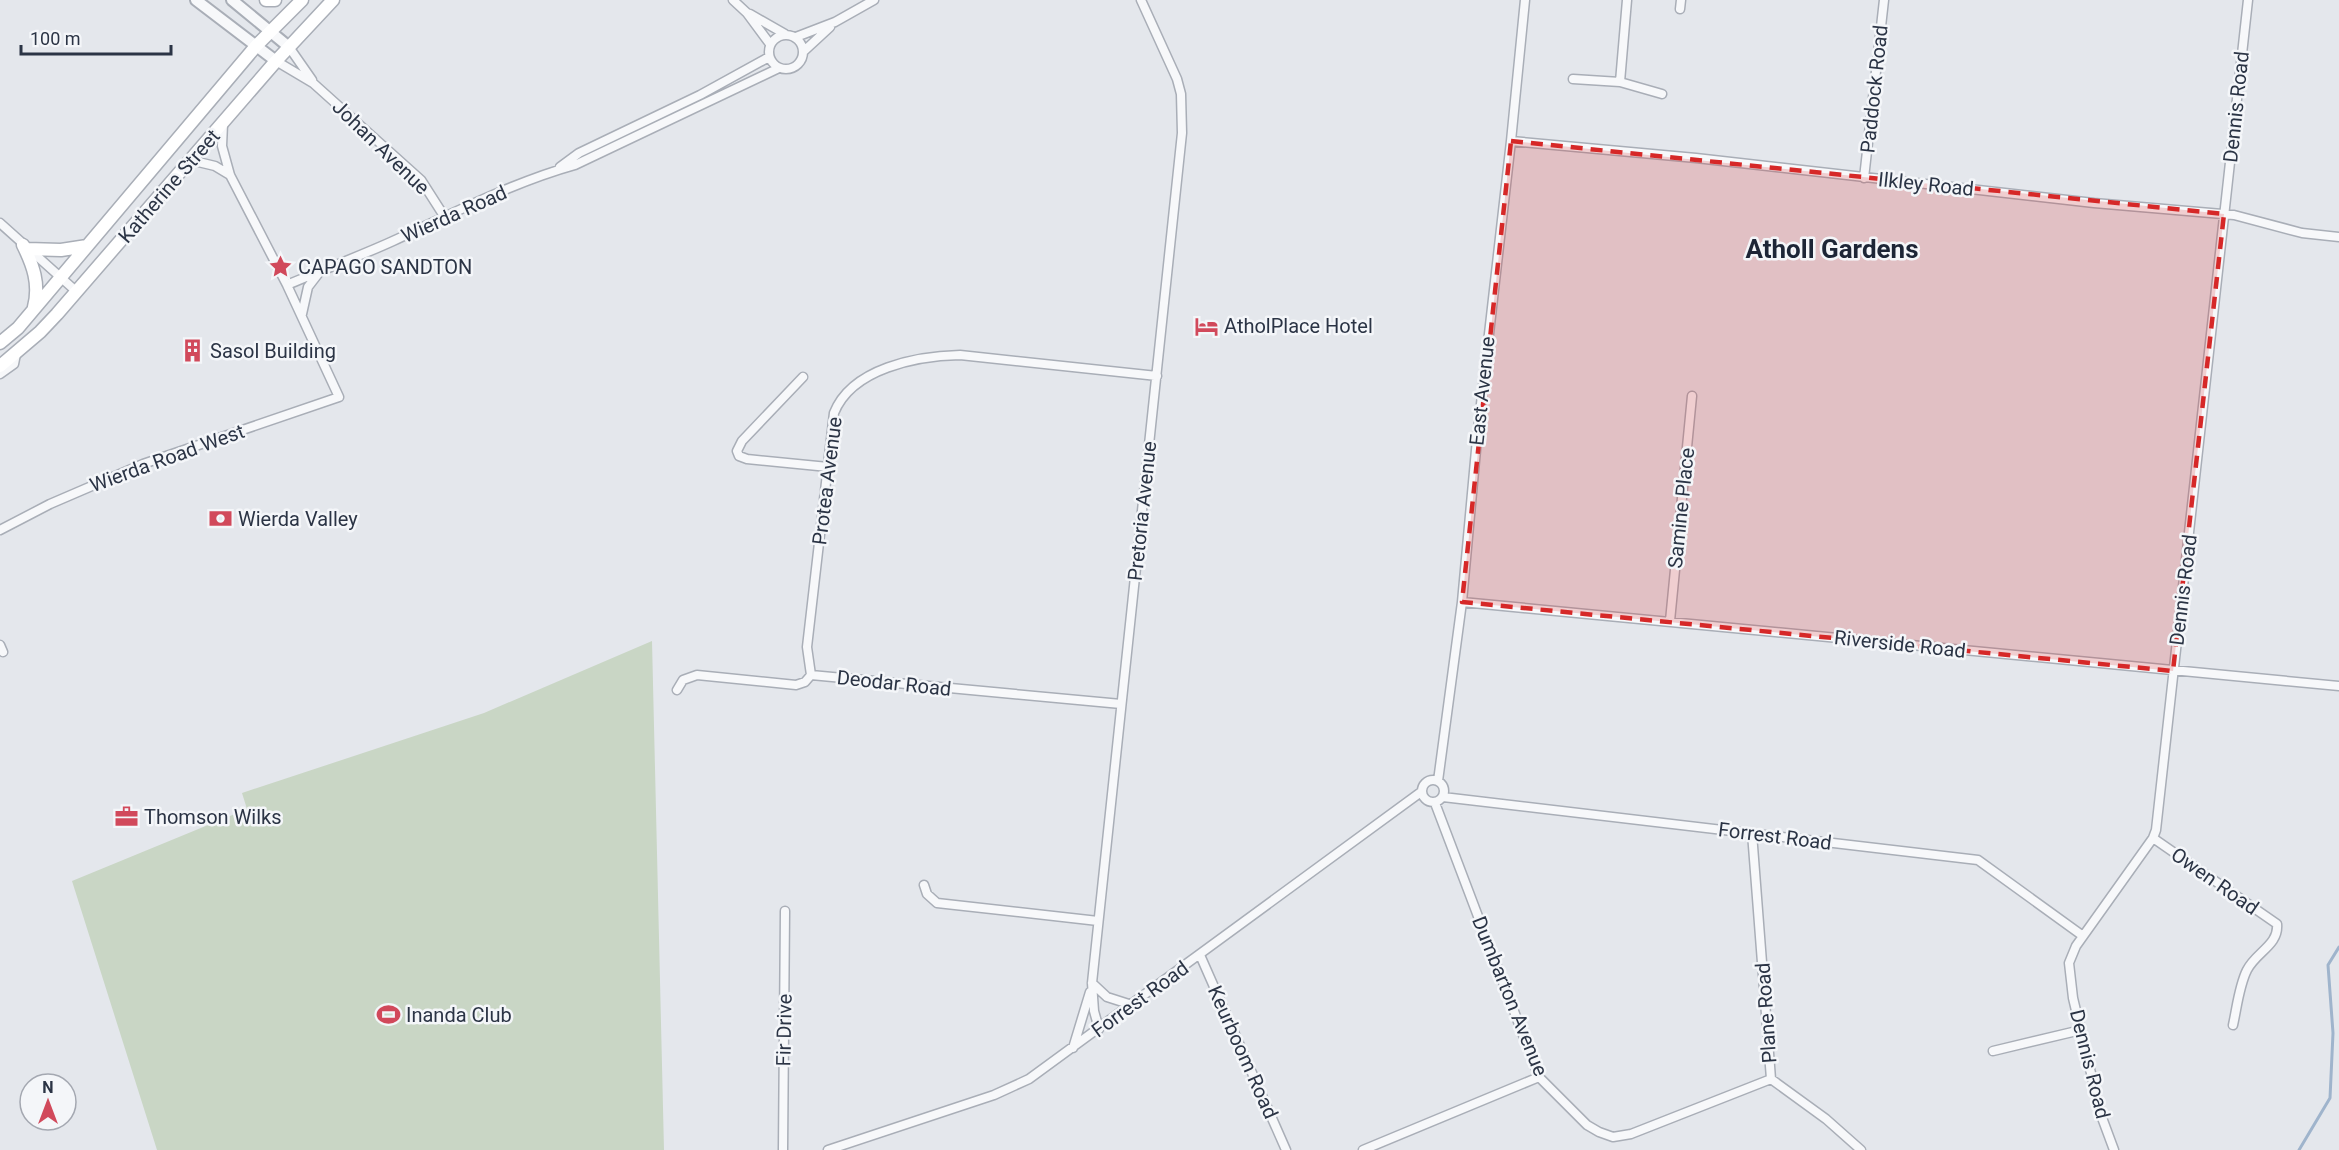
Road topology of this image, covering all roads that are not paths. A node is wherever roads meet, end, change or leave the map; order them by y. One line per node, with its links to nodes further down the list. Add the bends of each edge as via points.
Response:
1 (196, 0): 20 (street)
2 (232, 0): 16 (street)
3 (266, 0): 4 (main road)
4 (275, 0)
5 (302, 0): 16 (main road, Katherine Street)
6 (333, 0): 21 (main road, Katherine Street)
7 (733, 0): 14 (street)
8 (874, 0): 15 (street)
9 (1141, 0): 54 (street, Pretoria Avenue, via 1177,79 1183,115)
10 (1525, 0): 34 (street, East Avenue)
11 (1627, 0): 27 (street)
12 (1884, 0): 37 (street, Paddock Road)
13 (2248, 0): 38 (street, Dennis Road)
14 (747, 13): 17 (street); 19 (street)
15 (835, 22): 18 (street); 22 (street)
16 (272, 31): 20 (main road, Katherine Street); 21 (street)
17 (785, 34): 18 (street); 19 (street)
18 (796, 37): 22 (street)
19 (770, 44): 23 (street)
20 (256, 46): 24 (street); 42 (main road, Katherine Street)
21 (289, 47): 24 (main road, Katherine Street); 28 (street, Johan Avenue)
22 (804, 51): 25 (street, via 797,65)
23 (769, 57): 25 (street); 30 (street, Wierda Road)
24 (276, 61): 28 (street, Johan Avenue); 32 (main road, Katherine Street)
25 (779, 68): 31 (street, Wierda Road)
26 (1573, 79): 27 (street)
27 (1620, 82): 29 (street)
28 (314, 83): 39 (street, Johan Avenue, via 421,180)
29 (1662, 94)
30 (661, 114): 31 (street); 33 (street, Wierda Road)
31 (665, 122): 33 (street, Wierda Road)
32 (223, 124): 35 (main road, Katherine Street); 36 (street, via 222,146)
33 (617, 140): 39 (street, Wierda Road, via 575,165)
34 (1511, 141): 37 (street, Ilkley Road); 59 (street, East Avenue)
35 (190, 160): 36 (street, via 215,166); 47 (main road, Katherine Street)
36 (230, 175): 46 (street)
37 (1864, 178): 38 (street, Ilkley Road)
38 (2224, 214): 41 (street, Ilkley Road, via 2302,233); 61 (street, Dennis Road)
39 (444, 216): 44 (street, Wierda Road)
40 (0, 223): 43 (street)
41 (2339, 237)
42 (87, 246): 43 (main road, via 61,250); 45 (main road, Katherine Street)
43 (25, 247): 45 (street); 48 (main road, via 36,278)
44 (320, 271): 46 (street, Wierda Road); 49 (street, via 308,287)
45 (60, 278): 47 (street); 48 (main road, Katherine Street)
46 (287, 285): 49 (street)
47 (77, 292): 51 (main road, Katherine Street)
48 (34, 308): 50 (main road, Katherine Street)
49 (302, 316): 58 (street, Wierda Road West, via 339,397 143,464)
50 (0, 343)
51 (16, 354): 52 (main road, Katherine Street); 53 (street, via 14,364)
52 (0, 366)
53 (0, 374)
54 (1157, 376): 57 (street, Protea Avenue, via 960,355 906,361 856,384 841,399 834,413); 65 (street, Pretoria Avenue)
55 (803, 377): 57 (street, via 742,441 737,452 747,459)
56 (1692, 396): 60 (street, Samine Place)
57 (828, 467): 62 (street, Protea Avenue, via 807,646)
58 (0, 530)
59 (1462, 602): 60 (street, Riverside Road); 66 (street, East Avenue)
60 (1670, 621): 61 (street, Riverside Road)
61 (2173, 671): 63 (street, Riverside Road); 71 (street, Dennis Road)
62 (811, 675): 64 (street, Deodar Road, via 796,685 697,675 683,680); 65 (street, Deodar Road)
63 (2339, 686)
64 (677, 690)
65 (1121, 704): 74 (street, Pretoria Avenue)
66 (1438, 781): 67 (street, via 1425,783); 68 (street, via 1444,788)
67 (1421, 792): 69 (street, via 1425,800); 76 (street, Forrest Road)
68 (1443, 797): 69 (street); 70 (street, Forrest Road)
69 (1435, 803): 84 (street, Dumbarton Avenue)
70 (1752, 833): 75 (street, Forrest Road, via 1978,860); 85 (street, Plane Road)
71 (2153, 838): 75 (street, Dennis Road); 79 (street, Owen Road, via 2277,924 2274,940 2248,968)
72 (924, 885): 74 (street, via 937,903)
73 (785, 911): 87 (street, Fir Drive)
74 (1098, 921): 77 (street, Pretoria Avenue)
75 (2083, 936): 81 (street, Dennis Road, via 2070,963)
76 (1200, 955): 78 (street, Forrest Road); 89 (street, Keurboom Road)
77 (1092, 983): 78 (street, via 1107,997); 80 (street, Pretoria Avenue); 82 (street)
78 (1132, 1005): 80 (street, Forrest Road)
79 (2233, 1025)
80 (1099, 1029): 82 (street, Forrest Road)
81 (2081, 1030): 83 (street); 92 (street, Dennis Road, via 2101,1115)
82 (1073, 1048): 86 (street, Forrest Road, via 1019,1085)
83 (1993, 1051)
84 (1539, 1077): 85 (street, Dumbarton Avenue, via 1587,1125 1613,1137 1649,1128); 90 (street)
85 (1771, 1078): 91 (street, Plane Road)
86 (851, 1146): 88 (street, Forrest Road)
87 (783, 1150)
88 (828, 1150)
89 (1286, 1150)
90 (1363, 1150)
91 (1861, 1150)
92 (2114, 1150)

